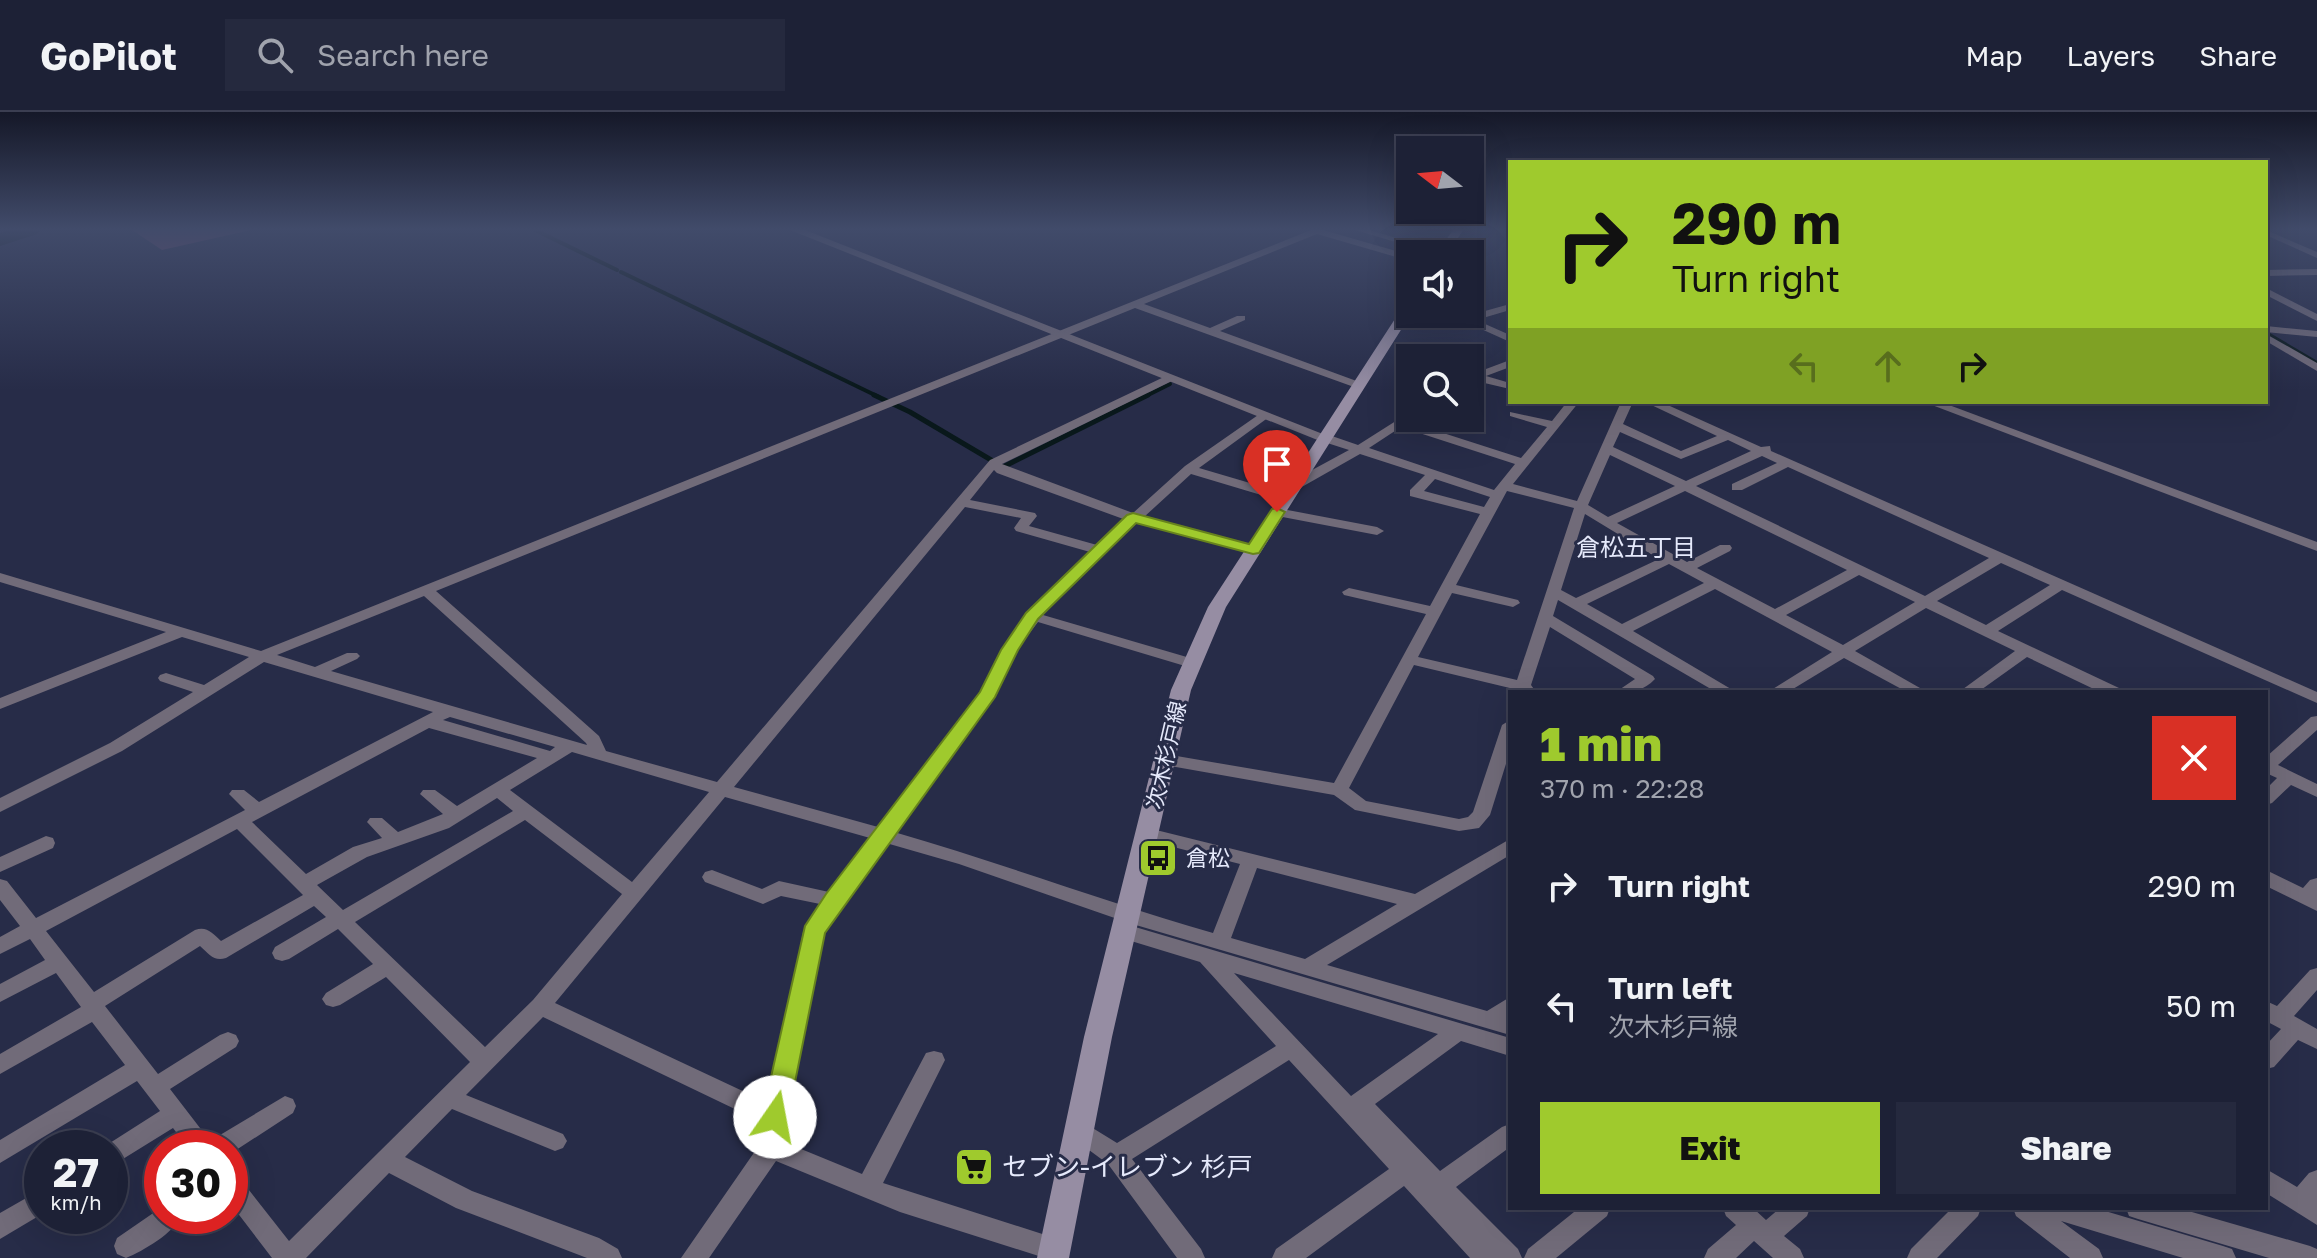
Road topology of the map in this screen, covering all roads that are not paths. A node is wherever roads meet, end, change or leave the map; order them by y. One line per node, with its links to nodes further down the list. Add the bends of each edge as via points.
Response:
1 (933, 283): 14 (street)
2 (1185, 283): 4 (street)
3 (2268, 292): 8 (street)
4 (1134, 304): 12 (street); 14 (street)
5 (1508, 308): 6 (street)
6 (1484, 315)
7 (1241, 318): 12 (street)
8 (2317, 318)
9 (1396, 327): 22 (main road, 次木杉戸線)
10 (1484, 328): 15 (street)
11 (2268, 329): 13 (street)
12 (1210, 332): 22 (street)
13 (2317, 334)
14 (1065, 335): 20 (street); 68 (street); 68 (street)
15 (1508, 338)
16 (2268, 338): 18 (street)
17 (1507, 365): 19 (street)
18 (2317, 368)
19 (1484, 374)
20 (1170, 378): 29 (street); 40 (street)
21 (1484, 381): 23 (street)
22 (1358, 385): 35 (main road, 次木杉戸線)
23 (1508, 386)
24 (1570, 404): 31 (street)
25 (1626, 404): 32 (street)
26 (1656, 404): 34 (street)
27 (1935, 404): 54 (street)
28 (1514, 414): 31 (street)
29 (1265, 415): 35 (street); 42 (street)
30 (1396, 424): 38 (street)
31 (1554, 425): 41 (street)
32 (1617, 426): 34 (street, via 1681,455); 36 (street)
33 (1439, 432): 41 (street)
34 (1728, 436): 37 (street)
35 (1325, 438): 38 (street); 47 (main road, 次木杉戸線)
36 (1608, 449): 44 (street); 49 (street)
37 (1767, 449): 39 (street); 44 (street)
38 (1358, 450): 43 (street); 47 (street)
39 (1789, 462): 45 (street); 58 (street)
40 (994, 463): 48 (street); 51 (street)
41 (1524, 463): 46 (street)
42 (1189, 469): 47 (street); 51 (street)
43 (1432, 475): 46 (street); 50 (street, via 1415,493)
44 (1686, 486): 52 (street); 61 (street)
45 (1737, 487)
46 (1501, 490): 49 (street); 50 (street)
47 (1286, 498): 53 (street); 57 (main road, 次木杉戸線)
48 (961, 502): 56 (street, via 1030,516 1021,528); 109 (street)
49 (1581, 506): 52 (street); 67 (street)
50 (1489, 512): 65 (street)
51 (1133, 518): 56 (street); 57 (street)
52 (1608, 522): 59 (street)
53 (1377, 531)
54 (2317, 547)
55 (1725, 548): 60 (street)
56 (1099, 550): 74 (street)
57 (1253, 550): 84 (main road, 次木杉戸線, via 1217,607)
58 (2000, 557): 64 (street); 69 (street)
59 (1669, 559): 60 (street); 71 (street)
60 (1686, 568): 63 (street)
61 (1859, 569): 69 (street); 73 (street)
62 (0, 577): 78 (street)
63 (1715, 583): 73 (street); 76 (street)
64 (2061, 584): 77 (street); 95 (street)
65 (1449, 588): 70 (street); 72 (street)
66 (1349, 592): 72 (street)
67 (1555, 592): 71 (street); 75 (street)
68 (430, 593): 81 (street); 102 (street, via 593,740)
69 (1926, 602): 77 (street); 80 (street)
70 (1513, 603)
71 (1577, 603): 76 (street)
72 (1436, 612): 83 (street)
73 (1775, 615): 80 (street)
74 (1032, 616): 84 (street); 121 (street, via 989,693)
75 (1546, 618): 87 (street); 88 (street, via 1647,679)
76 (1622, 630): 89 (street)
77 (1987, 631): 79 (street)
78 (180, 632): 81 (street); 96 (street)
79 (2026, 650): 92 (street); 93 (street)
80 (1843, 652): 90 (street); 91 (street)
81 (262, 656): 85 (street); 94 (street)
82 (352, 656): 85 (street)
83 (1411, 660): 87 (street); 107 (street)
84 (1191, 663): 103 (main road, 次木杉戸線)
85 (316, 672): 97 (street)
86 (166, 678): 94 (street)
87 (1525, 690)
88 (1628, 690)
89 (1725, 690)
90 (1779, 690)
91 (1915, 690)
92 (1970, 690)
93 (2109, 690)
94 (207, 691): 114 (street, via 103,754)
95 (2317, 698)
96 (0, 704)
97 (448, 711): 99 (street); 101 (street)
98 (2317, 721): 104 (street)
99 (429, 722): 101 (street); 116 (street)
100 (1508, 731): 107 (street, via 1481,815 1473,823 1459,825 1361,806)
101 (560, 752): 102 (street); 108 (street)
102 (600, 756): 109 (street)
103 (1165, 760): 107 (street); 120 (main road, 次木杉戸線)
104 (2268, 764)
105 (2268, 767): 106 (street)
106 (2289, 777): 110 (street); 113 (street)
107 (1339, 790)
108 (499, 791): 115 (street); 117 (street)
109 (721, 791): 121 (street); 131 (street)
110 (2317, 791)
111 (238, 794): 116 (street)
112 (429, 794): 117 (street)
113 (2268, 797)
114 (1, 804)
115 (527, 811): 131 (street); 135 (street)
116 (259, 812): 118 (street)
117 (456, 815): 122 (street)
118 (241, 822): 130 (street); 137 (street)
119 (376, 822): 122 (street)
120 (1148, 834): 125 (street); 136 (main road, 次木杉戸線)
121 (883, 835): 133 (street); 136 (street, via 994,868)
122 (397, 841): 130 (street, via 360,852)
123 (46, 843): 126 (street)
124 (1508, 847): 134 (street)
125 (1250, 861): 134 (street); 139 (street)
126 (0, 865)
127 (712, 877): 133 (street, via 763,897 779,888)
128 (2268, 878): 132 (street)
129 (0, 886): 137 (street)
130 (310, 890): 135 (street); 148 (street, via 219,952 202,935)
131 (635, 894): 147 (street)
132 (2313, 896)
133 (833, 900): 165 (street, via 813,932)
134 (1415, 901): 143 (street)
135 (340, 920): 140 (street); 142 (street)
136 (1127, 924): 139 (street); 166 (main road, 次木杉戸線)
137 (31, 930): 138 (street); 141 (street)
138 (0, 946)
139 (1214, 950): 143 (street); 151 (street); 155 (street)
140 (282, 953)
141 (57, 963): 145 (street); 148 (street)
142 (387, 966): 146 (street); 158 (street)
143 (1309, 966): 150 (street)
144 (2317, 976): 149 (street)
145 (0, 994)
146 (333, 999)
147 (540, 1006): 158 (street); 165 (street)
148 (92, 1008): 159 (street); 160 (street)
149 (2280, 1018): 152 (street); 156 (street)
150 (1500, 1023)
151 (1458, 1032): 154 (street); 179 (street, via 1359,1103)
152 (2317, 1040)
153 (228, 1041): 161 (street)
154 (1508, 1046)
155 (1290, 1048): 174 (street); 176 (street)
156 (2268, 1054)
157 (934, 1060): 180 (street)
158 (485, 1062): 162 (street)
159 (0, 1065)
160 (139, 1068): 161 (street); 173 (street)
161 (154, 1088): 164 (street)
162 (449, 1098): 170 (street); 175 (street)
163 (285, 1106): 168 (street)
164 (175, 1114): 167 (street); 171 (street)
165 (775, 1117): 172 (street)
166 (1078, 1129): 174 (street); 195 (main road, 次木杉戸線)
167 (188, 1130)
168 (247, 1130)
169 (1508, 1135): 179 (street)
170 (555, 1141)
171 (128, 1144)
172 (771, 1148): 180 (street); 199 (street)
173 (0, 1152)
174 (1116, 1156): 200 (street)
175 (387, 1160): 197 (street); 198 (street, via 465,1200 590,1246)
176 (1405, 1171): 196 (street); 201 (street)
177 (2268, 1181): 182 (street)
178 (2317, 1181): 182 (street)
179 (1441, 1184): 202 (street)
180 (867, 1189): 195 (street)
181 (248, 1207): 197 (street)
182 (2309, 1208)
183 (1596, 1210): 203 (street)
184 (1737, 1210): 192 (street)
185 (1795, 1210): 192 (street)
186 (1967, 1210): 206 (street)
187 (2028, 1210): 207 (street)
188 (2063, 1210): 208 (street)
189 (2145, 1210): 209 (street)
190 (24, 1212): 191 (street)
191 (0, 1227)
192 (1761, 1230): 204 (street); 205 (street)
193 (144, 1233): 194 (street)
194 (126, 1246)
195 (1054, 1253)
196 (1477, 1255)
197 (288, 1258)
198 (609, 1258)
199 (694, 1258)
200 (1192, 1258)
201 (1285, 1258)
202 (1509, 1258)
203 (1537, 1258)
204 (1717, 1258)
205 (1791, 1258)
206 (1920, 1258)
207 (2090, 1258)
208 (2223, 1258)
209 (2310, 1258)

